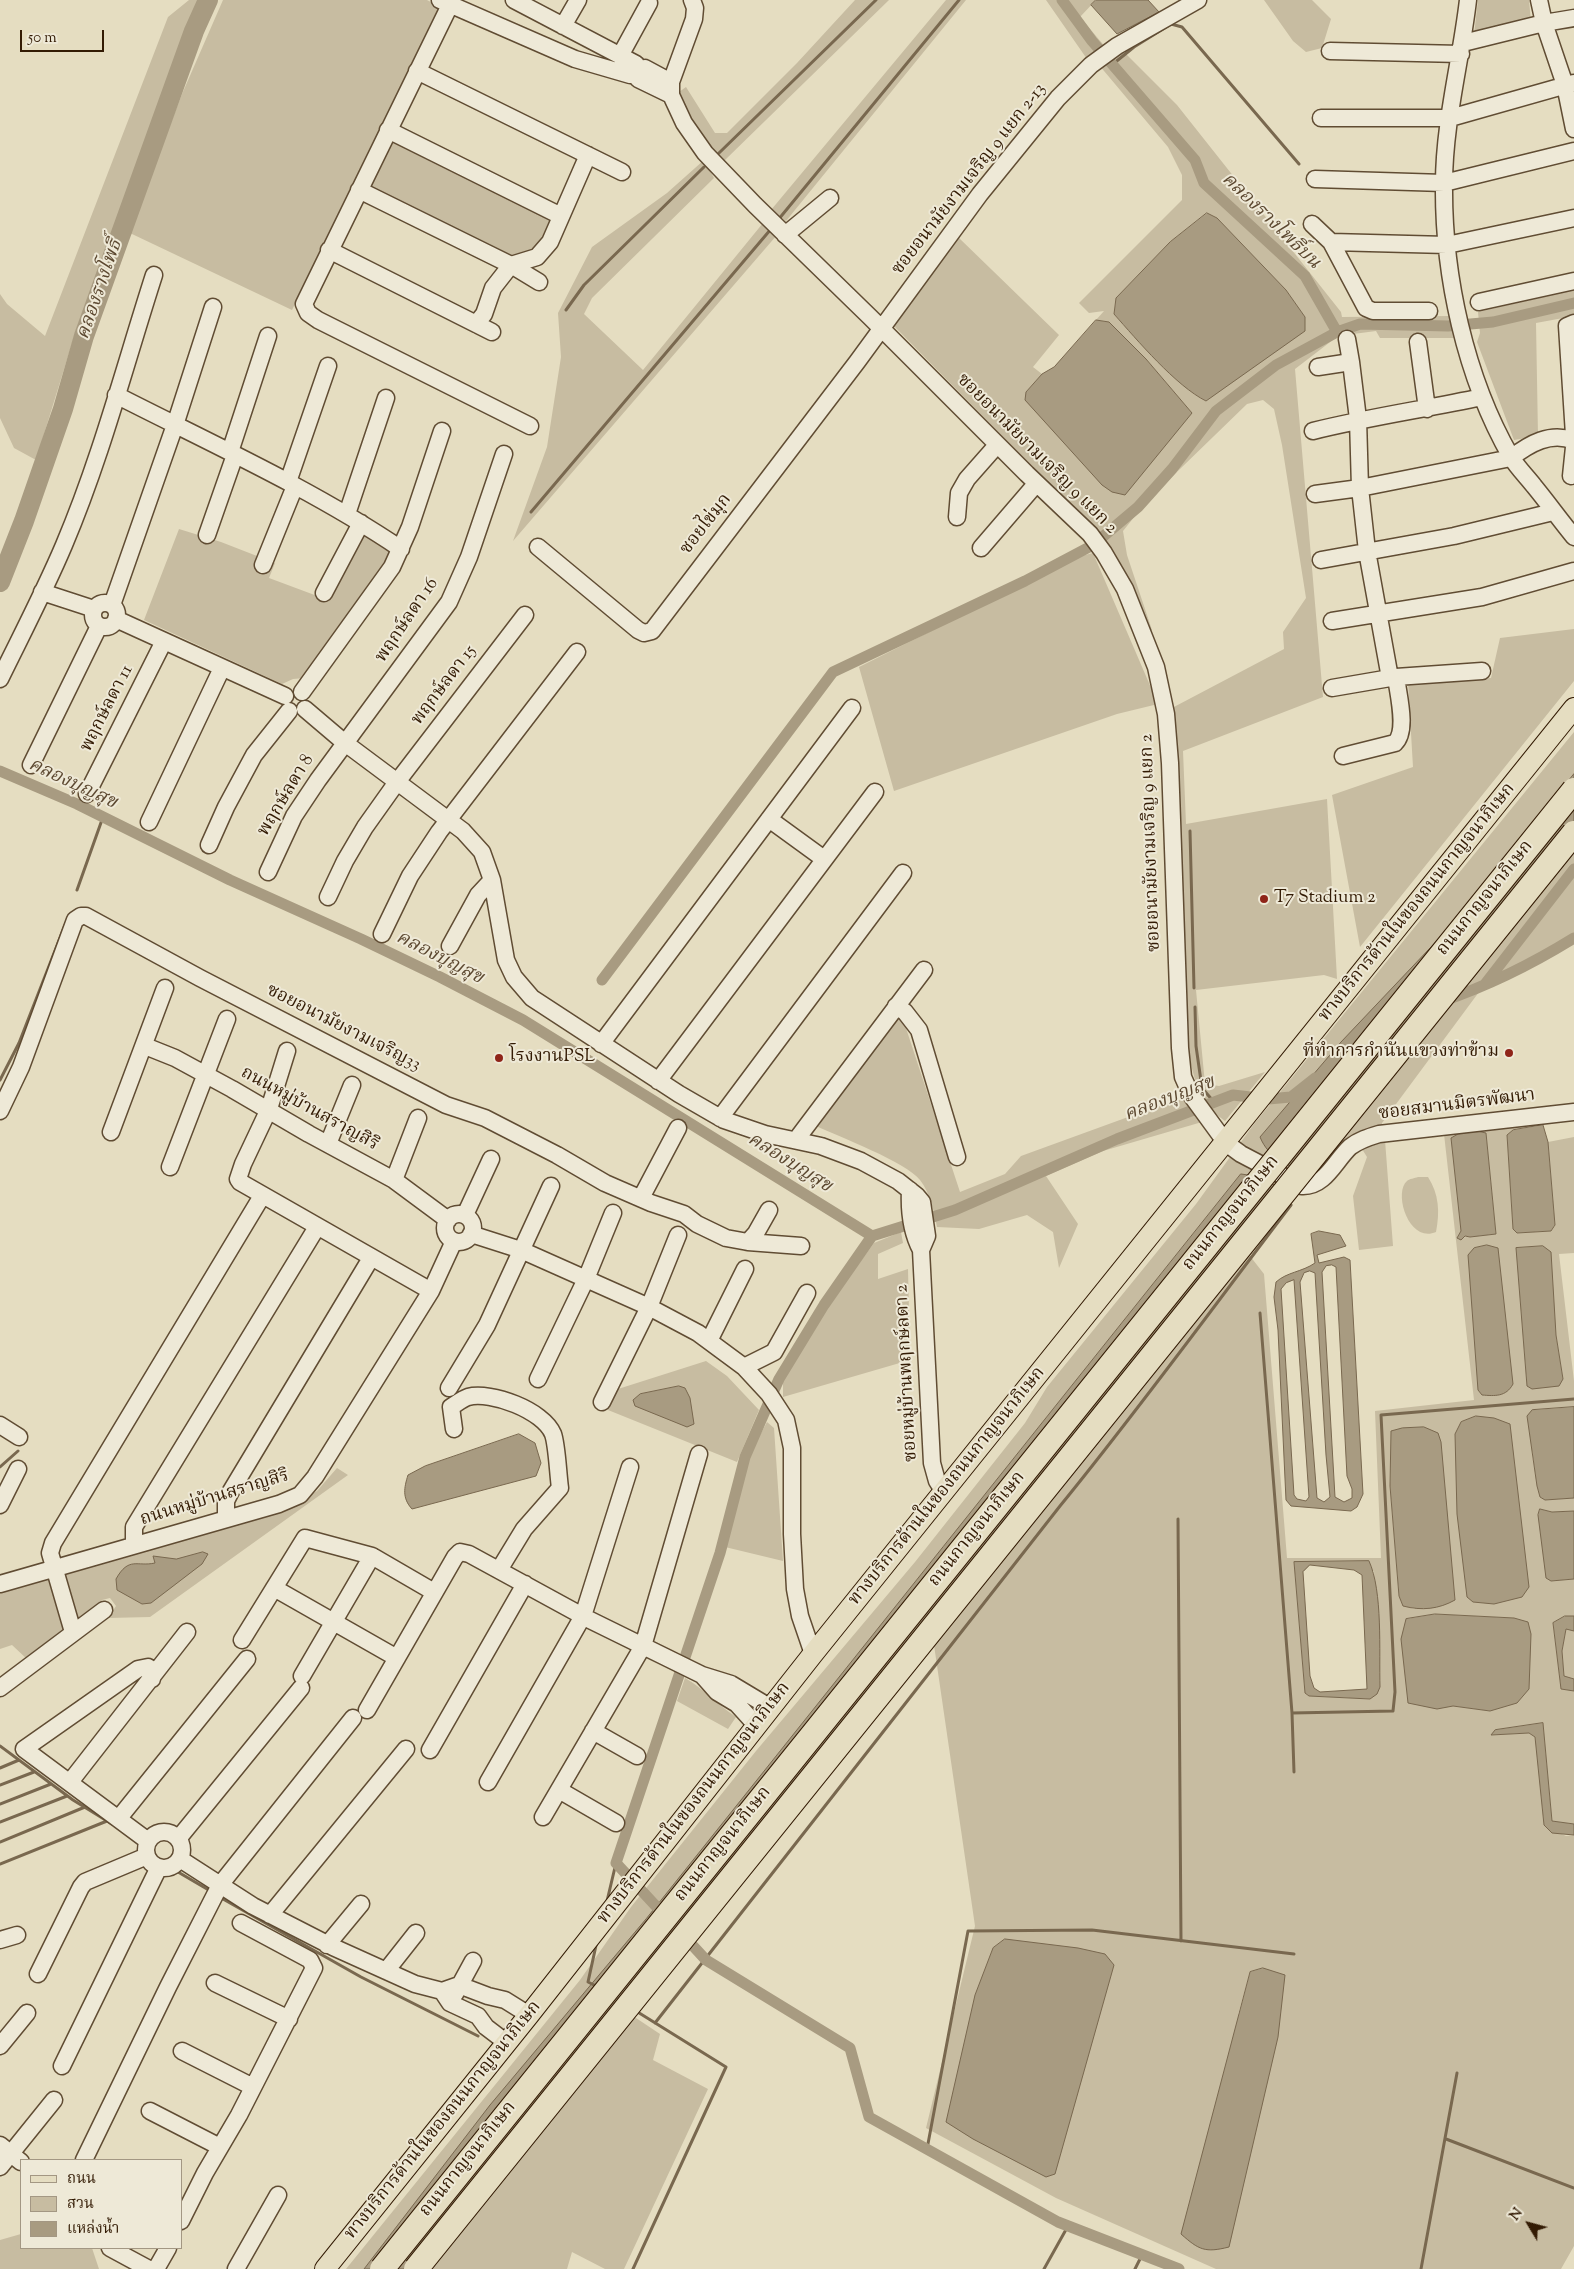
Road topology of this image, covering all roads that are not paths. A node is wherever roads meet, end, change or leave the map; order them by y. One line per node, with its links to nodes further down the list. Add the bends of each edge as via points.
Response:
1 (514, 0): 12 (street)
2 (578, 0): 12 (street)
3 (692, 0): 18 (street, via 694,19)
4 (1198, 0): 9 (street, ซอยอนามัยงามเจริญ 9 แยก 2-13)
5 (1468, 0): 13 (street)
6 (1539, 0): 11 (street)
7 (445, 2): 15 (street, via 575,59); 16 (street)
8 (649, 3): 15 (street)
9 (1176, 5): 46 (street, ซอยอนามัยงามเจริญ 9 แยก 2-13, via 1090,66 1058,98 992,179)
10 (1574, 18): 11 (street)
11 (1544, 23): 13 (street); 17 (street)
12 (563, 26): 15 (street)
13 (1462, 49): 14 (street); 20 (street)
14 (1330, 51)
15 (632, 68): 18 (street)
16 (417, 71): 22 (street); 24 (street)
17 (1570, 84): 20 (street); 21 (street)
18 (671, 89): 33 (street, ซอยอนามัยงามเจริญ 9 แยก 2, via 684,123 705,153)
19 (1321, 118): 20 (street)
20 (1450, 118): 27 (street)
21 (1574, 129)
22 (388, 130): 28 (street); 30 (street)
23 (1574, 151): 27 (street)
24 (588, 155): 25 (street); 30 (street)
25 (622, 172)
26 (1315, 178): 27 (street)
27 (1444, 183): 35 (street)
28 (359, 190): 36 (street); 37 (street)
29 (830, 198): 33 (street)
30 (561, 216): 37 (street, via 550,242 537,257)
31 (1574, 218): 35 (street)
32 (1312, 224): 34 (street)
33 (777, 226): 46 (street, ซอยอนามัยงามเจริญ 9 แยก 2)
34 (1331, 242): 35 (street); 43 (street, via 1366,308 1372,311)
35 (1447, 245): 55 (street, via 1463,339)
36 (329, 250): 45 (street); 60 (street, via 305,298 308,313)
37 (511, 265): 40 (street); 45 (street, via 493,288 484,314)
38 (154, 274): 54 (street)
39 (1574, 281): 41 (street)
40 (539, 282)
41 (1479, 302)
42 (213, 307): 59 (street)
43 (1429, 311)
44 (1574, 323): 63 (street, via 1567,326)
45 (476, 324): 47 (street)
46 (881, 328): 65 (street, ซอยอนามัยงามเจริญ 9 แยก 2); 80 (street, ซอยไข่มุก, via 652,631 644,633 638,630)
47 (492, 332)
48 (268, 336): 67 (street)
49 (1347, 339): 51 (street)
50 (1418, 342): 57 (street)
51 (1351, 362): 53 (street); 58 (street)
52 (328, 366): 71 (street)
53 (1318, 367)
54 (116, 396): 59 (street); 87 (street, via 76,515)
55 (1482, 397): 57 (street); 69 (street)
56 (386, 398): 77 (street)
57 (1427, 409): 58 (street)
58 (1358, 419): 62 (street); 73 (street)
59 (175, 425): 67 (street); 90 (street)
60 (530, 426)
61 (442, 431): 82 (street)
62 (1313, 431)
63 (1574, 435)
64 (1574, 441): 69 (street, via 1566,437 1550,437 1528,445)
65 (997, 445): 72 (street, ซอยอนามัยงามเจริญ 9 แยก 2); 76 (street, via 959,492)
66 (1574, 447): 70 (street)
67 (232, 453): 71 (street); 78 (street)
68 (504, 454): 105 (street, พฤกษ์ลดา 16, via 469,558 448,602)
69 (1512, 458): 73 (street); 75 (street)
70 (1572, 476)
71 (291, 484): 77 (street); 85 (street)
72 (1036, 484): 81 (street); 142 (street, ซอยอนามัยงามเจริญ 9 แยก 2, via 1090,534 1104,553 1125,589 1149,644 1162,685 1170,763 1180,1062 1191,1096)
73 (1360, 488): 74 (street); 83 (street)
74 (1315, 494)
75 (1553, 512): 79 (street); 83 (street, via 1454,536)
76 (957, 517)
77 (354, 519): 82 (street); 88 (street)
78 (207, 535)
79 (1574, 537)
80 (538, 547)
81 (981, 548)
82 (401, 549): 102 (street, via 376,592 302,692 291,690)
83 (1367, 551): 84 (street); 91 (street)
84 (1322, 560)
85 (263, 565)
86 (1574, 571): 91 (street, via 1482,598)
87 (42, 592): 89 (street); 100 (street)
88 (324, 593)
89 (94, 609): 90 (street, via 100,603); 94 (street, via 94,620)
90 (114, 612): 94 (street, via 111,625); 95 (street)
91 (1378, 612): 93 (street); 99 (street)
92 (525, 615): 108 (street, พฤกษ์ลดา 15)
93 (1332, 621)
94 (100, 626): 107 (street)
95 (164, 641): 97 (street); 111 (street, พฤกษ์ลดา 11)
96 (577, 652): 113 (street)
97 (222, 668): 102 (street); 114 (street)
98 (1482, 671): 99 (street)
99 (1393, 678): 101 (street); 106 (street, via 1402,727 1399,739 1395,743)
100 (0, 679)
101 (1332, 688)
102 (293, 705): 105 (street); 116 (street, via 254,755)
103 (852, 708): 112 (street)
104 (1574, 708): 142 (main road, ทางบริการด้านในของถนนกาญจนาภิเษก)
105 (345, 743): 108 (street); 118 (street, พฤกษ์ลดา 8, via 294,816)
106 (1343, 756)
107 (31, 765)
108 (397, 782): 113 (street); 121 (street, พฤกษ์ลดา 15, via 345,861)
109 (1574, 790): 255 (highway, ถนนกาญจนาภิเษก, bridge)
110 (875, 792): 117 (street)
111 (87, 794)
112 (769, 819): 117 (street); 128 (street)
113 (447, 820): 120 (street, via 473,840 482,852); 122 (street, via 410,876)
114 (149, 822)
115 (1574, 833): 256 (highway, ถนนกาญจนาภิเษก, bridge)
116 (209, 845)
117 (824, 859): 132 (street)
118 (268, 872)
119 (903, 874): 138 (street)
120 (492, 880): 123 (street, via 478,895); 128 (street, via 502,946 514,977 532,998)
121 (328, 897)
122 (382, 934)
123 (450, 946)
124 (924, 970): 126 (street)
125 (165, 988): 129 (street)
126 (896, 1006): 141 (street); 144 (street, via 919,1030)
127 (227, 1019): 131 (street)
128 (600, 1044): 132 (street)
129 (145, 1046): 131 (street, ถนนหมู่บ้านสราญสิริ); 140 (street)
130 (287, 1051): 134 (street)
131 (207, 1076): 134 (street, ถนนหมู่บ้านสราญสิริ); 146 (street)
132 (658, 1080): 138 (street)
133 (352, 1085): 143 (street)
134 (269, 1109): 143 (street, ถนนหมู่บ้านสราญสิริ); 149 (street, via 238,1179 243,1186)
135 (0, 1111): 150 (street, ซอยอนามัยงามเจริญ33, via 21,1066 75,920 86,916 446,1105 485,1118 557,1154 605,1183)
136 (1574, 1112): 142 (street, ซอยสมานมิตรพัฒนา, via 1364,1138 1352,1146 1320,1181 1308,1186 1302,1186)
137 (418, 1118): 147 (street)
138 (720, 1118): 141 (street, via 765,1134)
139 (678, 1128): 150 (street)
140 (111, 1132)
141 (796, 1140): 179 (street, ซอยหมู่บ้านพฤกษ์ลดา 2, via 861,1161 898,1181 914,1199 921,1242 932,1462)
142 (1226, 1143): 179 (main road, ทางบริการด้านในของถนนกาญจนาภิเษก)
143 (328, 1144): 147 (street, ถนนหมู่บ้านสราญสิริ)
144 (957, 1156)
145 (491, 1159): 153 (street)
146 (170, 1167)
147 (394, 1180): 154 (street, ถนนหมู่บ้านสราญสิริ)
148 (552, 1186): 161 (street)
149 (262, 1196): 155 (street); 184 (street, via 54,1543 50,1553)
150 (641, 1198): 159 (street, ซอยอนามัยงามเจริญ33, via 684,1214 726,1238)
151 (769, 1210): 159 (street)
152 (612, 1213): 164 (street)
153 (465, 1215): 154 (street, via 454,1214); 156 (street, via 472,1224)
154 (448, 1220): 158 (street, via 445,1230)
155 (317, 1227): 162 (street); 182 (street, via 134,1527)
156 (471, 1234): 158 (street, via 466,1240); 161 (street)
157 (678, 1235): 167 (street)
158 (454, 1241): 165 (street, ถนนหมู่บ้านสราญสิริ)
159 (748, 1242): 160 (street, ซอยอนามัยงามเจริญ33)
160 (801, 1246)
161 (521, 1250): 164 (street); 171 (street, via 487,1325)
162 (371, 1258): 165 (street); 181 (street, via 231,1491 226,1501)
163 (745, 1269): 168 (street)
164 (586, 1279): 167 (street); 170 (street)
165 (431, 1291): 181 (street, ถนนหมู่บ้านสราญสิริ, via 309,1487 291,1500)
166 (807, 1293): 169 (street, via 774,1352)
167 (649, 1307): 168 (street); 172 (street)
168 (709, 1341): 169 (street)
169 (744, 1367): 197 (street, via 769,1394 786,1420 792,1448 796,1589 800,1616)
170 (538, 1379)
171 (449, 1388)
172 (602, 1402)
173 (0, 1424): 175 (street)
174 (454, 1430): 185 (street, via 451,1407 468,1397 495,1397 526,1409 544,1421 553,1434 560,1488 524,1529)
175 (19, 1437)
176 (699, 1454): 196 (street)
177 (630, 1467): 191 (street)
178 (18, 1469): 180 (street)
179 (944, 1492): 197 (main road, ทางบริการด้านในของถนนกาญจนาภิเษก)
180 (0, 1505)
181 (226, 1519): 182 (street, ถนนหมู่บ้านสราญสิริ)
182 (134, 1545): 184 (street, ถนนหมู่บ้านสราญสิริ)
183 (372, 1556): 188 (street, via 306,1538); 189 (street); 192 (street)
184 (56, 1569): 186 (street, ถนนหมู่บ้านสราญสิริ); 193 (street)
185 (499, 1570): 187 (street); 189 (street, via 460,1552)
186 (0, 1584)
187 (525, 1584): 191 (street); 207 (street)
188 (274, 1588): 192 (street); 195 (street)
189 (434, 1592): 199 (street)
190 (104, 1610): 193 (street)
191 (583, 1616): 196 (street); 210 (street)
192 (334, 1622): 199 (street); 215 (street, via 302,1682)
193 (73, 1632): 202 (street)
194 (188, 1632): 201 (street)
195 (242, 1640)
196 (643, 1646): 200 (street); 205 (street)
197 (813, 1654): 203 (main road, ทางบริการด้านในของถนนกาญจนาภิเษก)
198 (247, 1658): 213 (street)
199 (397, 1658): 219 (street, via 360,1714)
200 (702, 1675): 203 (street, via 731,1684); 204 (street, via 717,1692 737,1704)
201 (152, 1679): 209 (street); 209 (street, via 153,1670 148,1667 138,1669 25,1747 26,1752)
202 (0, 1688)
203 (771, 1708): 204 (main road, ทางบริการด้านในของถนนกาญจนาภิเษก)
204 (757, 1726): 234 (main road, ทางบริการด้านในของถนนกาญจนาภิเษก)
205 (593, 1731): 208 (street); 211 (street)
206 (406, 1749): 221 (street)
207 (430, 1750)
208 (637, 1756)
209 (70, 1782): 213 (street)
210 (488, 1782)
211 (559, 1790): 212 (street); 214 (street)
212 (543, 1817)
213 (119, 1818): 216 (street)
214 (616, 1823)
215 (178, 1839): 216 (street, via 174,1835 157,1833); 217 (street, via 182,1850)
216 (148, 1848): 218 (street, via 151,1863); 229 (street, via 85,1882)
217 (180, 1859): 218 (street, via 168,1868); 219 (street)
218 (159, 1868): 239 (street)
219 (220, 1885): 221 (street); 245 (street)
220 (361, 1904): 226 (street)
221 (270, 1914): 226 (street)
222 (241, 1923): 235 (street, via 314,1964)
223 (416, 1933): 228 (street)
224 (17, 1935): 225 (street)
225 (0, 1940)
226 (327, 1944): 228 (street)
227 (472, 1961): 231 (street)
228 (386, 1971): 232 (street)
229 (38, 1974)
230 (216, 1983): 235 (street)
231 (459, 1985): 232 (street); 234 (street, via 505,2000)
232 (446, 1997): 236 (street, via 478,2016)
233 (27, 2013): 237 (street)
234 (529, 2015): 236 (main road, ทางบริการด้านในของถนนกาญจนาภิเษก)
235 (289, 2019): 240 (street)
236 (506, 2043): 254 (main road, ทางบริการด้านในของถนนกาญจนาภิเษก)
237 (0, 2046)
238 (182, 2051): 240 (street)
239 (62, 2066)
240 (253, 2087): 243 (street)
241 (54, 2100): 244 (street)
242 (150, 2112): 243 (street)
243 (220, 2147): 248 (street)
244 (11, 2153): 246 (street)
245 (84, 2159)
246 (0, 2167)
247 (278, 2195): 253 (street)
248 (184, 2210)
249 (112, 2249): 251 (street)
250 (167, 2249): 252 (street)
251 (149, 2269)
252 (156, 2269)
253 (236, 2269)
254 (325, 2269)
255 (382, 2269)
256 (416, 2269)

